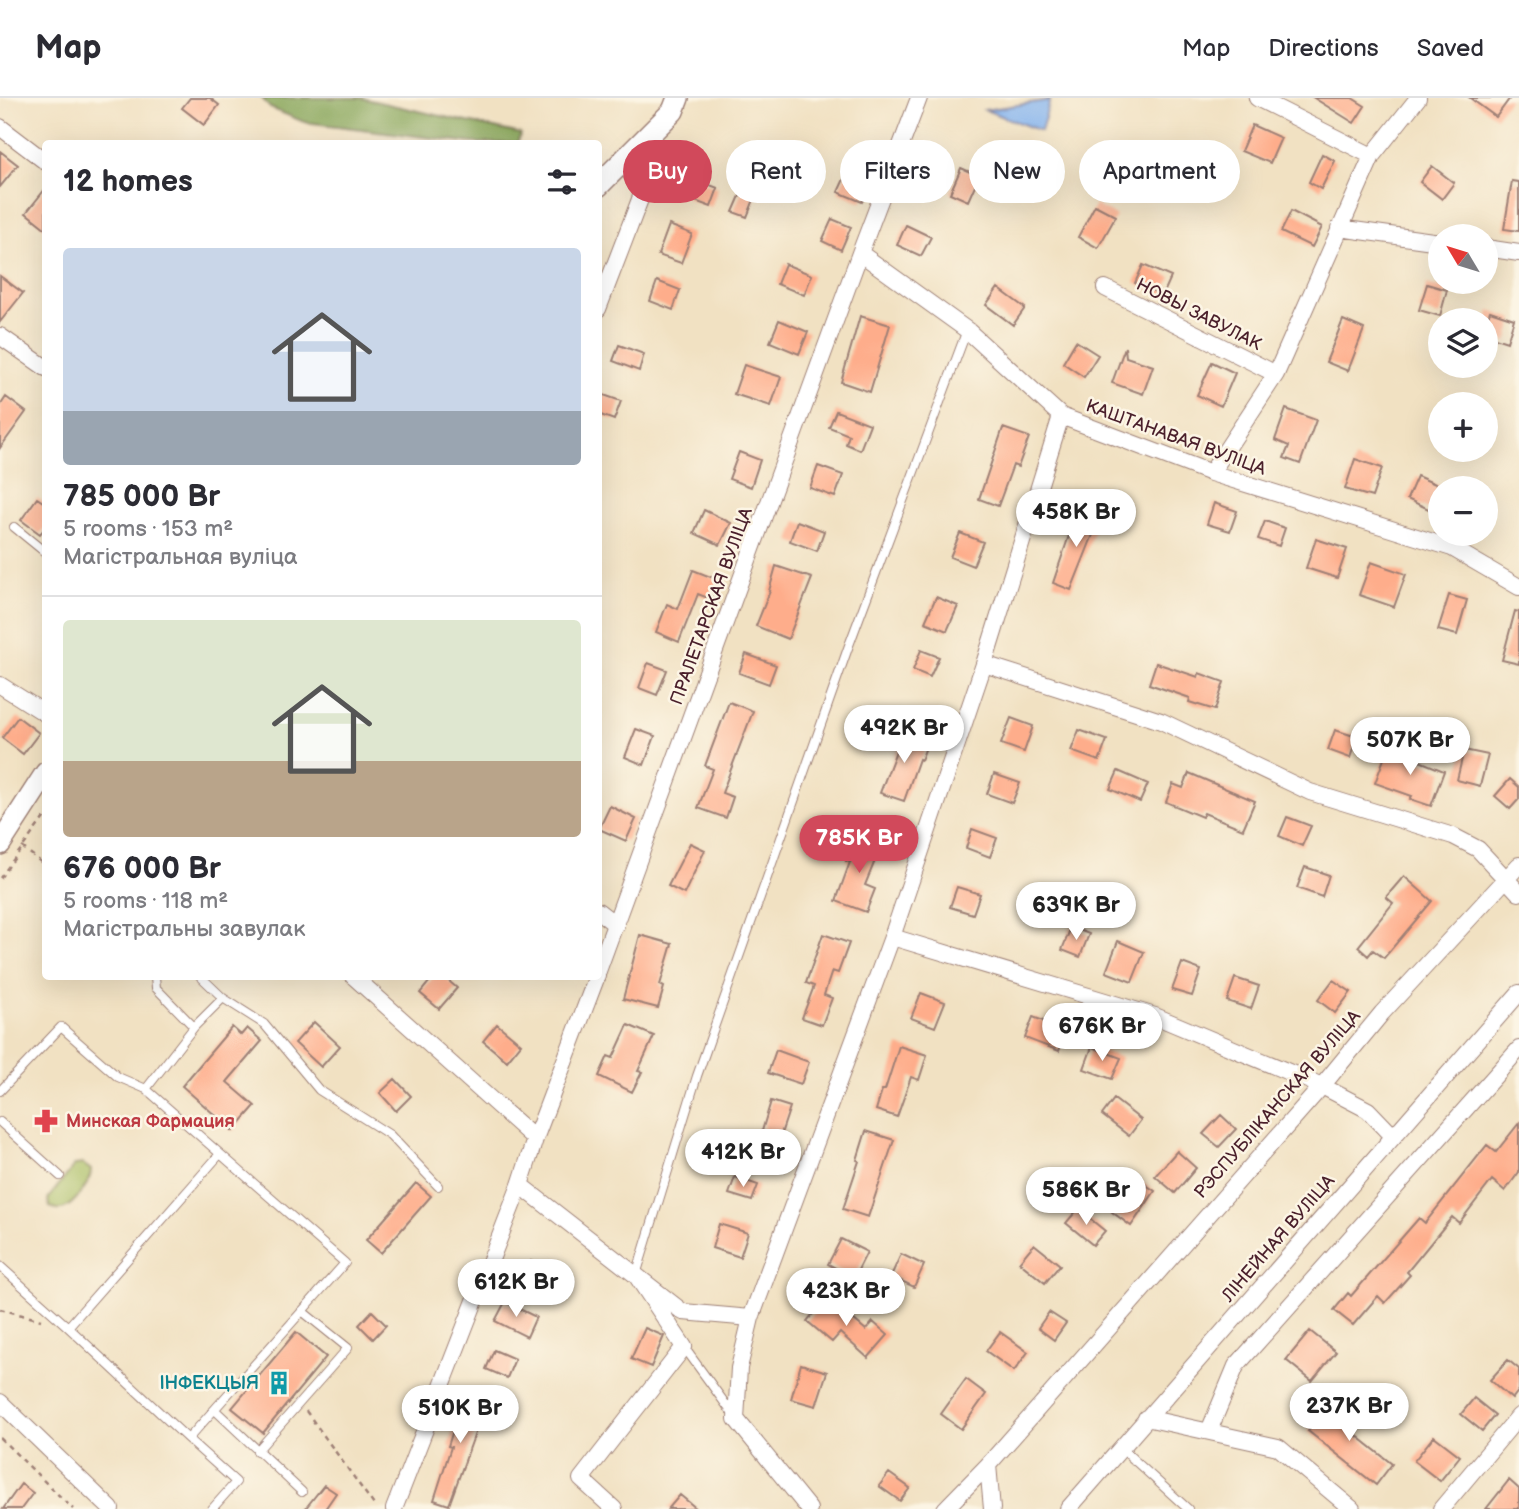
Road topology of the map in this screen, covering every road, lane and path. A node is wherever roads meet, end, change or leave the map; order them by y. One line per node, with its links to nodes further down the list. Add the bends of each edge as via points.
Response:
1 (919, 98): 15 (street, ПРАЛЕТАРСКАЯ ВУЛІЦА)
2 (1257, 98): 7 (street)
3 (1418, 98): 7 (street)
4 (676, 105): 6 (main road)
5 (0, 127): 8 (street)
6 (645, 140)
7 (1372, 156): 12 (street)
8 (42, 159)
9 (623, 164): 10 (main road)
10 (602, 182)
11 (639, 203): 18 (street)
12 (1339, 228): 13 (street); 22 (street)
13 (1428, 240)
14 (1498, 250): 16 (street)
15 (860, 253): 19 (street, КАШТАНАВАЯ ВУЛІЦА); 41 (street, ПРАЛЕТАРСКАЯ ВУЛІЦА)
16 (1519, 253)
17 (1105, 288): 22 (street, НОВЫ ЗАВУЛАК)
18 (602, 299)
19 (967, 330): 23 (street, КАШТАНАВАЯ ВУЛІЦА); 63 (lane, via 848,648 697,1076)
20 (0, 338): 21 (street)
21 (42, 365)
22 (1276, 374): 24 (street)
23 (1062, 416): 24 (street, КАШТАНАВАЯ ВУЛІЦА); 28 (street)
24 (1211, 473): 27 (street, КАШТАНАВАЯ ВУЛІЦА, via 1452,548)
25 (14, 527): 26 (lane)
26 (42, 550)
27 (1519, 587)
28 (984, 664): 38 (street, via 1161,721 1310,792 1453,836 1478,849); 42 (street)
29 (0, 685): 30 (street)
30 (42, 711)
31 (42, 779): 33 (main road)
32 (42, 820): 34 (path)
33 (0, 844)
34 (22, 847): 35 (path); 37 (path)
35 (42, 863)
36 (1519, 865): 38 (street, РЭСПУБЛІКАНСКАЯ ВУЛІЦА)
37 (0, 878)
38 (1508, 878): 39 (street); 52 (street, РЭСПУБЛІКАНСКАЯ ВУЛІЦА, via 1382,1013)
39 (1519, 893)
40 (602, 914): 41 (street)
41 (616, 925): 43 (street, ПРАЛЕТАРСКАЯ ВУЛІЦА)
42 (892, 937): 52 (street, via 1155,1016); 66 (street)
43 (602, 961)
44 (155, 980): 50 (lane, via 156,988)
45 (204, 980): 49 (lane)
46 (357, 980): 57 (street)
47 (595, 980): 57 (street)
48 (1519, 993): 56 (street, ЛІНЕЙНАЯ ВУЛІЦА)
49 (223, 998): 50 (lane); 61 (lane, via 264,1024 319,1090 390,1135)
50 (194, 1027): 53 (lane)
51 (1519, 1049): 75 (street, via 1236,1366)
52 (1322, 1086): 56 (street, via 1368,1110); 80 (street, РЭСПУБЛІКАНСКАЯ ВУЛІЦА)
53 (146, 1089): 54 (lane, via 118,1077 61,1027); 58 (lane)
54 (0, 1091)
55 (0, 1122): 59 (lane)
56 (1393, 1136): 73 (street, ЛІНЕЙНАЯ ВУЛІЦА)
57 (535, 1139): 60 (street)
58 (220, 1154): 65 (lane, via 345,1263); 67 (lane)
59 (60, 1176)
60 (520, 1185): 63 (street); 86 (street)
61 (438, 1186)
62 (0, 1266): 67 (lane)
63 (636, 1275): 66 (street, via 683,1312); 68 (street)
64 (0, 1309): 67 (path)
65 (302, 1311): 70 (lane, via 348,1348); 71 (lane)
66 (751, 1318): 74 (street, via 739,1368)
67 (68, 1327): 77 (lane)
68 (684, 1347): 74 (lane); 87 (street, via 581,1479)
69 (0, 1402): 84 (street)
70 (300, 1402): 79 (lane); 82 (path)
71 (215, 1410): 77 (lane); 79 (lane)
72 (1519, 1416): 94 (street)
73 (1146, 1418): 75 (street); 78 (street, ЛІНЕЙНАЯ ВУЛІЦА)
74 (736, 1419): 88 (street)
75 (1209, 1431): 93 (street, via 1278,1447)
76 (0, 1438): 83 (path)
77 (188, 1439): 85 (lane, via 236,1482)
78 (1121, 1448): 91 (street, ЛІНЕЙНАЯ ВУЛІЦА); 92 (lane)
79 (257, 1451): 81 (lane)
80 (988, 1465): 89 (street, РЭСПУБЛІКАНСКАЯ ВУЛІЦА); 90 (street)
81 (302, 1492)
82 (374, 1505)
83 (73, 1509)
84 (111, 1509)
85 (212, 1509)
86 (394, 1509)
87 (614, 1509)
88 (809, 1509)
89 (945, 1509)
90 (992, 1509)
91 (1068, 1509)
92 (1188, 1509)
93 (1352, 1509)
94 (1441, 1509)

